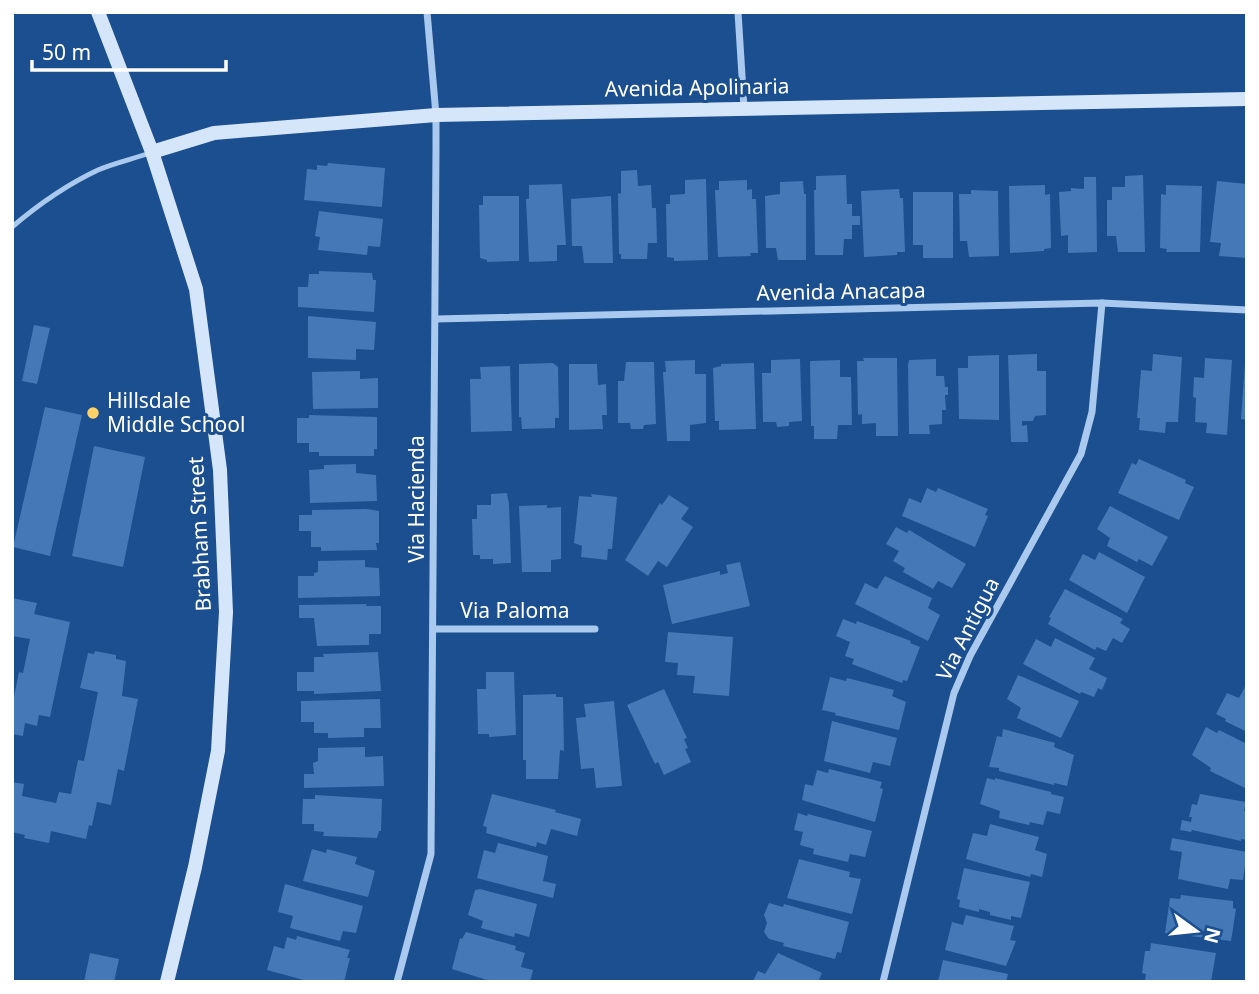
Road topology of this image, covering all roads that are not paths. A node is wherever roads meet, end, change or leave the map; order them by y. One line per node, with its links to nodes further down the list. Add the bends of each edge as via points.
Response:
1 (98, 12): 7 (street, Brabham Street)
2 (427, 12): 6 (street, Via Hacienda)
3 (738, 12): 5 (street)
4 (1247, 99): 5 (street, Avenida Apolinaria)
5 (744, 108): 6 (street, Avenida Apolinaria)
6 (436, 115): 7 (street, Avenida Apolinaria, via 214,133); 11 (street, Via Hacienda)
7 (152, 152): 8 (lane, via 100,169 61,189); 14 (street, Brabham Street, via 196,289 220,470 226,612 218,751)
8 (12, 227)
9 (1102, 303): 10 (street, Avenida Anacapa); 11 (street, Avenida Anacapa); 16 (street, Via Antigua, via 1088,433 1071,475 954,693)
10 (1247, 310)
11 (436, 319): 12 (street, Via Hacienda)
12 (434, 629): 13 (street, Via Paloma); 15 (street, Via Hacienda, via 431,854)
13 (596, 629)
14 (167, 982)
15 (397, 982)
16 (883, 982)

